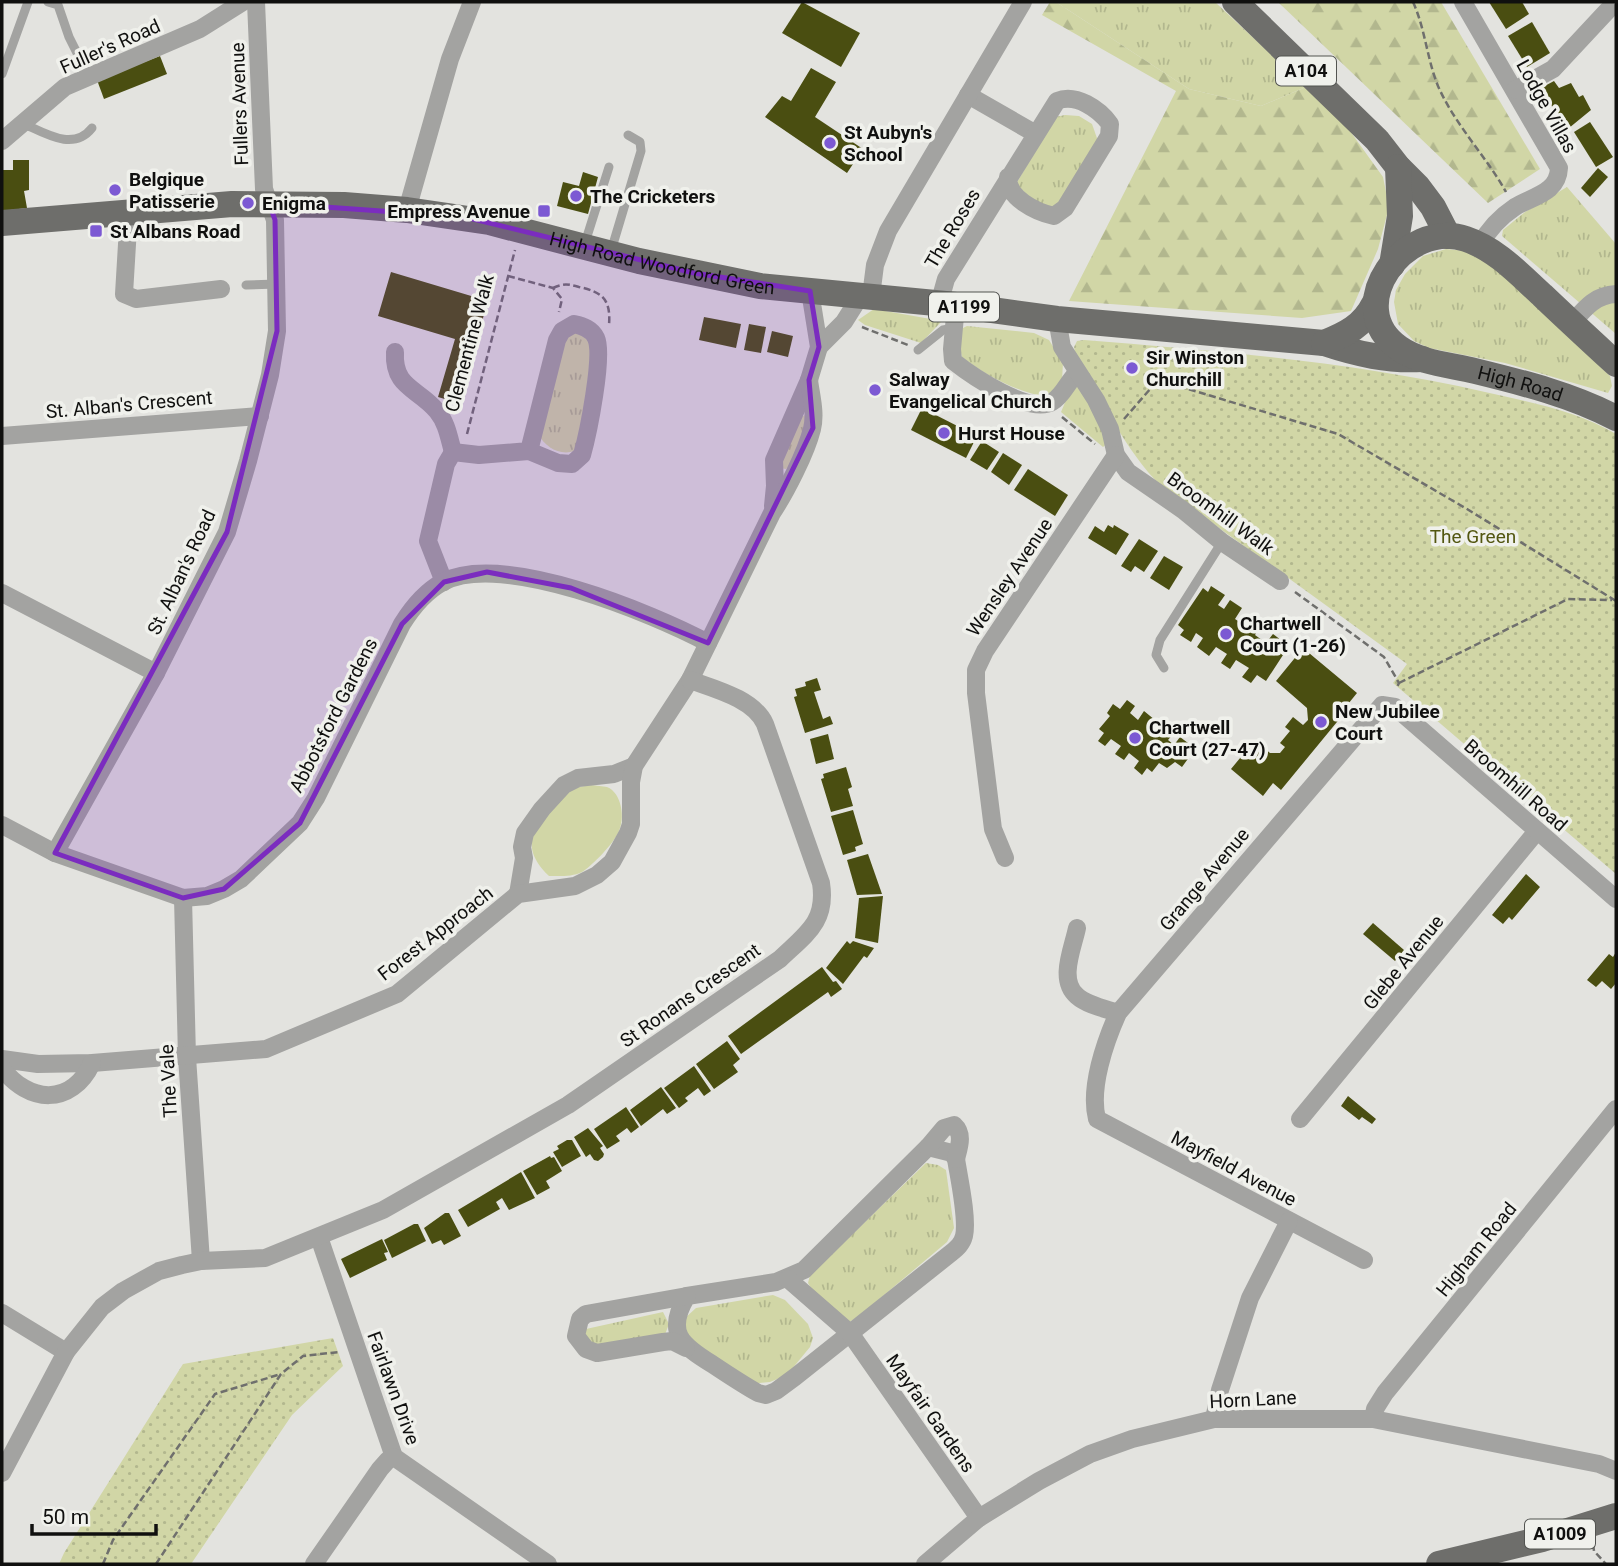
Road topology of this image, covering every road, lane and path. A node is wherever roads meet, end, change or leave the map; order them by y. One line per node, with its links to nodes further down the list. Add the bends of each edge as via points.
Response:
1 (28, 2): 11 (lane)
2 (48, 2): 12 (lane, via 58,5)
3 (243, 2): 12 (street, Fuller's Road, via 200,29)
4 (256, 2): 23 (street, Fullers Avenue)
5 (472, 2): 25 (street, via 450,60)
6 (1023, 2): 14 (street)
7 (1235, 2): 21 (main road, A104, via 1377,140)
8 (1463, 2): 13 (street, Lodge Villas)
9 (1414, 3): 24 (path, via 1438,85 1454,117)
10 (1608, 9): 13 (street, via 1553,69)
11 (2, 74)
12 (89, 76): 15 (street, Fuller's Road, via 65,87)
13 (1515, 90): 24 (street, Lodge Villas, via 1559,168 1559,177 1547,192)
14 (968, 95): 17 (street); 41 (street, via 883,241)
15 (22, 123): 16 (lane, via 63,141); 19 (street, Fuller's Road)
16 (92, 128)
17 (1036, 134): 22 (street, The Roses); 22 (street, The Roses, via 1057,101 1066,97 1103,115 1110,124 1103,146 1065,208 1054,216 1014,195)
18 (628, 135): 32 (lane, via 640,142 641,151)
19 (2, 141)
20 (609, 167): 31 (lane)
21 (1398, 167): 28 (main road, A104, via 1425,197); 33 (main road, via 1400,216)
22 (1008, 177): 43 (street, The Roses, via 946,279)
23 (268, 203): 25 (main road, High Road Woodford Green / A1199); 26 (main road, High Road Woodford Green / A1199); 35 (street, St. Alban's Road, via 275,220)
24 (1515, 207): 30 (street, Lodge Villas)
25 (407, 210): 31 (main road, High Road Woodford Green / A1199, via 489,222)
26 (130, 211): 27 (main road, High Road Woodford Green / A1199); 38 (street, via 124,293 136,299)
27 (2, 223)
28 (1448, 236): 30 (main road); 33 (main road, via 1421,240)
29 (517, 243): 34 (path, Clementine Walk)
30 (1480, 245): 45 (main road)
31 (584, 247): 32 (main road, High Road Woodford Green / A1199)
32 (610, 254): 39 (main road, High Road Woodford Green / A1199, via 760,286)
33 (1392, 265): 42 (main road)
34 (508, 276): 37 (path); 62 (path, Clementine Walk)
35 (277, 284): 36 (lane); 58 (street, St. Alban's Road, via 277,331)
36 (246, 285)
37 (553, 288): 47 (path, via 562,299 556,321); 48 (path, via 564,283 595,290 605,299 609,325)
38 (221, 289)
39 (810, 291): 41 (main road, High Road Woodford Green / A1199); 50 (street, Forest Approach)
40 (1616, 293): 45 (street, via 1594,300)
41 (866, 296): 43 (main road, High Road Woodford Green / A1199); 50 (street, Forest Approach)
42 (1374, 304): 49 (main road, via 1362,323); 53 (main road, via 1375,317 1386,337)
43 (950, 312): 44 (main road, High Road Woodford Green / A1199); 51 (lane, via 943,330); 56 (street, via 953,361 1004,393)
44 (1057, 319): 49 (main road, High Road Woodford Green / A1199); 55 (street, via 1062,347)
45 (1572, 323): 54 (main road)
46 (855, 325): 51 (path)
47 (562, 331): 48 (street, via 574,324 586,327); 61 (street)
48 (596, 338): 61 (street, via 599,355 582,455 572,464 558,463)
49 (1324, 343): 53 (main road, High Road Woodford Green / A1199, via 1390,360)
50 (819, 346): 69 (street, Forest Approach, via 774,460 772,513)
51 (918, 350)
52 (395, 352): 62 (street, Clementine Walk, via 399,378 436,409)
53 (1422, 359): 57 (main road, High Road / A1199)
54 (1616, 363)
55 (1077, 373): 56 (street, via 1056,400); 59 (street)
56 (1045, 406): 63 (path)
57 (1610, 411)
58 (260, 416): 60 (street, St. Alban's Crescent); 71 (street, St. Alban's Road, via 227,532)
59 (1110, 429): 63 (street); 68 (path, via 1158,380 1338,434)
60 (2, 436)
61 (529, 451): 62 (street)
62 (457, 453): 66 (street, via 446,464 428,541)
63 (1115, 457): 64 (street, Broomhill Walk, via 1128,472); 79 (street, Wensley Avenue, via 976,670 993,829)
64 (1222, 542): 65 (street, Broomhill Walk); 70 (lane, via 1160,640 1156,656)
65 (1280, 581): 73 (path, Broomhill Walk, via 1384,657)
66 (444, 582): 69 (street, Abbotsford Gardens, via 487,572 571,588 632,608); 81 (street, Abbotsford Gardens, via 412,609 402,624 300,822 241,879 207,896)
67 (2, 593): 71 (street)
68 (1616, 601): 73 (path, via 1568,599)
69 (708, 643): 72 (street, Forest Approach)
70 (1164, 668)
71 (156, 673): 78 (street, St. Alban's Road)
72 (690, 680): 75 (street, Forest Approach); 95 (street, St Ronans Crescent, via 760,713 821,883 820,917 780,959 568,1105 383,1210)
73 (1398, 683): 74 (path)
74 (1387, 704): 77 (street, Broomhill Road); 84 (street, Grange Avenue, via 1378,707)
75 (634, 766): 80 (street, Forest Approach, via 614,774 578,778 564,785 542,809 525,833); 80 (street, Forest Approach, via 631,824 612,862 575,887)
76 (2, 825): 78 (street, Abbotsford Gardens)
77 (1537, 831): 82 (street, Broomhill Road); 91 (street, Glebe Avenue)
78 (55, 853): 81 (street, Abbotsford Gardens)
79 (1005, 858)
80 (518, 894): 85 (street, Forest Approach, via 397,994 266,1049)
81 (183, 898): 85 (street, The Vale)
82 (1616, 899)
83 (1077, 928): 84 (street, via 1067,974 1070,987 1078,998)
84 (1118, 1013): 89 (street, Grange Avenue)
85 (187, 1057): 87 (street, Forest Approach); 97 (street, The Vale)
86 (2, 1059): 87 (street, Forest Approach)
87 (92, 1063): 88 (street, via 79,1082 56,1095 22,1089)
88 (2, 1068)
89 (1093, 1105): 94 (street, Mayfield Avenue, via 1097,1119)
90 (1616, 1109): 107 (street, Higham Road, via 1385,1393)
91 (1300, 1119)
92 (928, 1147): 93 (street); 93 (street, via 944,1128 954,1125 960,1132); 98 (street, via 804,1270)
93 (957, 1159): 101 (street, via 965,1224 960,1246)
94 (1289, 1221): 96 (street, Mayfield Avenue); 106 (street, via 1250,1298)
95 (319, 1237): 97 (street, St Ronans Crescent, via 265,1258); 102 (street, Fairlawn Drive)
96 (1364, 1260)
97 (201, 1261): 104 (street, St Ronans Crescent, via 159,1271 122,1292 102,1307)
98 (788, 1279): 99 (street); 101 (street, Mayfair Gardens)
99 (687, 1296): 103 (street, via 676,1321); 103 (street, via 586,1314 576,1336 586,1349 597,1353 672,1341)
100 (2, 1313): 104 (street)
101 (850, 1333): 103 (street, via 766,1395); 112 (street, Mayfair Gardens)
102 (356, 1348): 105 (path, via 303,1356); 108 (street, Fairlawn Drive)
103 (686, 1348)
104 (66, 1352): 110 (street, St Ronans Crescent)
105 (281, 1374): 114 (path, via 215,1394 113,1540); 115 (path)
106 (1214, 1419): 107 (street, Horn Lane); 112 (street, Horn Lane, via 1090,1454)
107 (1373, 1419): 109 (street, Horn Lane)
108 (394, 1457): 116 (street, via 380,1469); 117 (street, Fairlawn Drive)
109 (1616, 1471)
110 (2, 1473)
111 (1616, 1516): 113 (main road, A1009)
112 (979, 1518): 118 (street, Horn Lane)
113 (1505, 1557): 119 (main road, A1009)
114 (103, 1564)
115 (156, 1564)
116 (314, 1564)
117 (548, 1564)
118 (925, 1564)
119 (1439, 1564)

